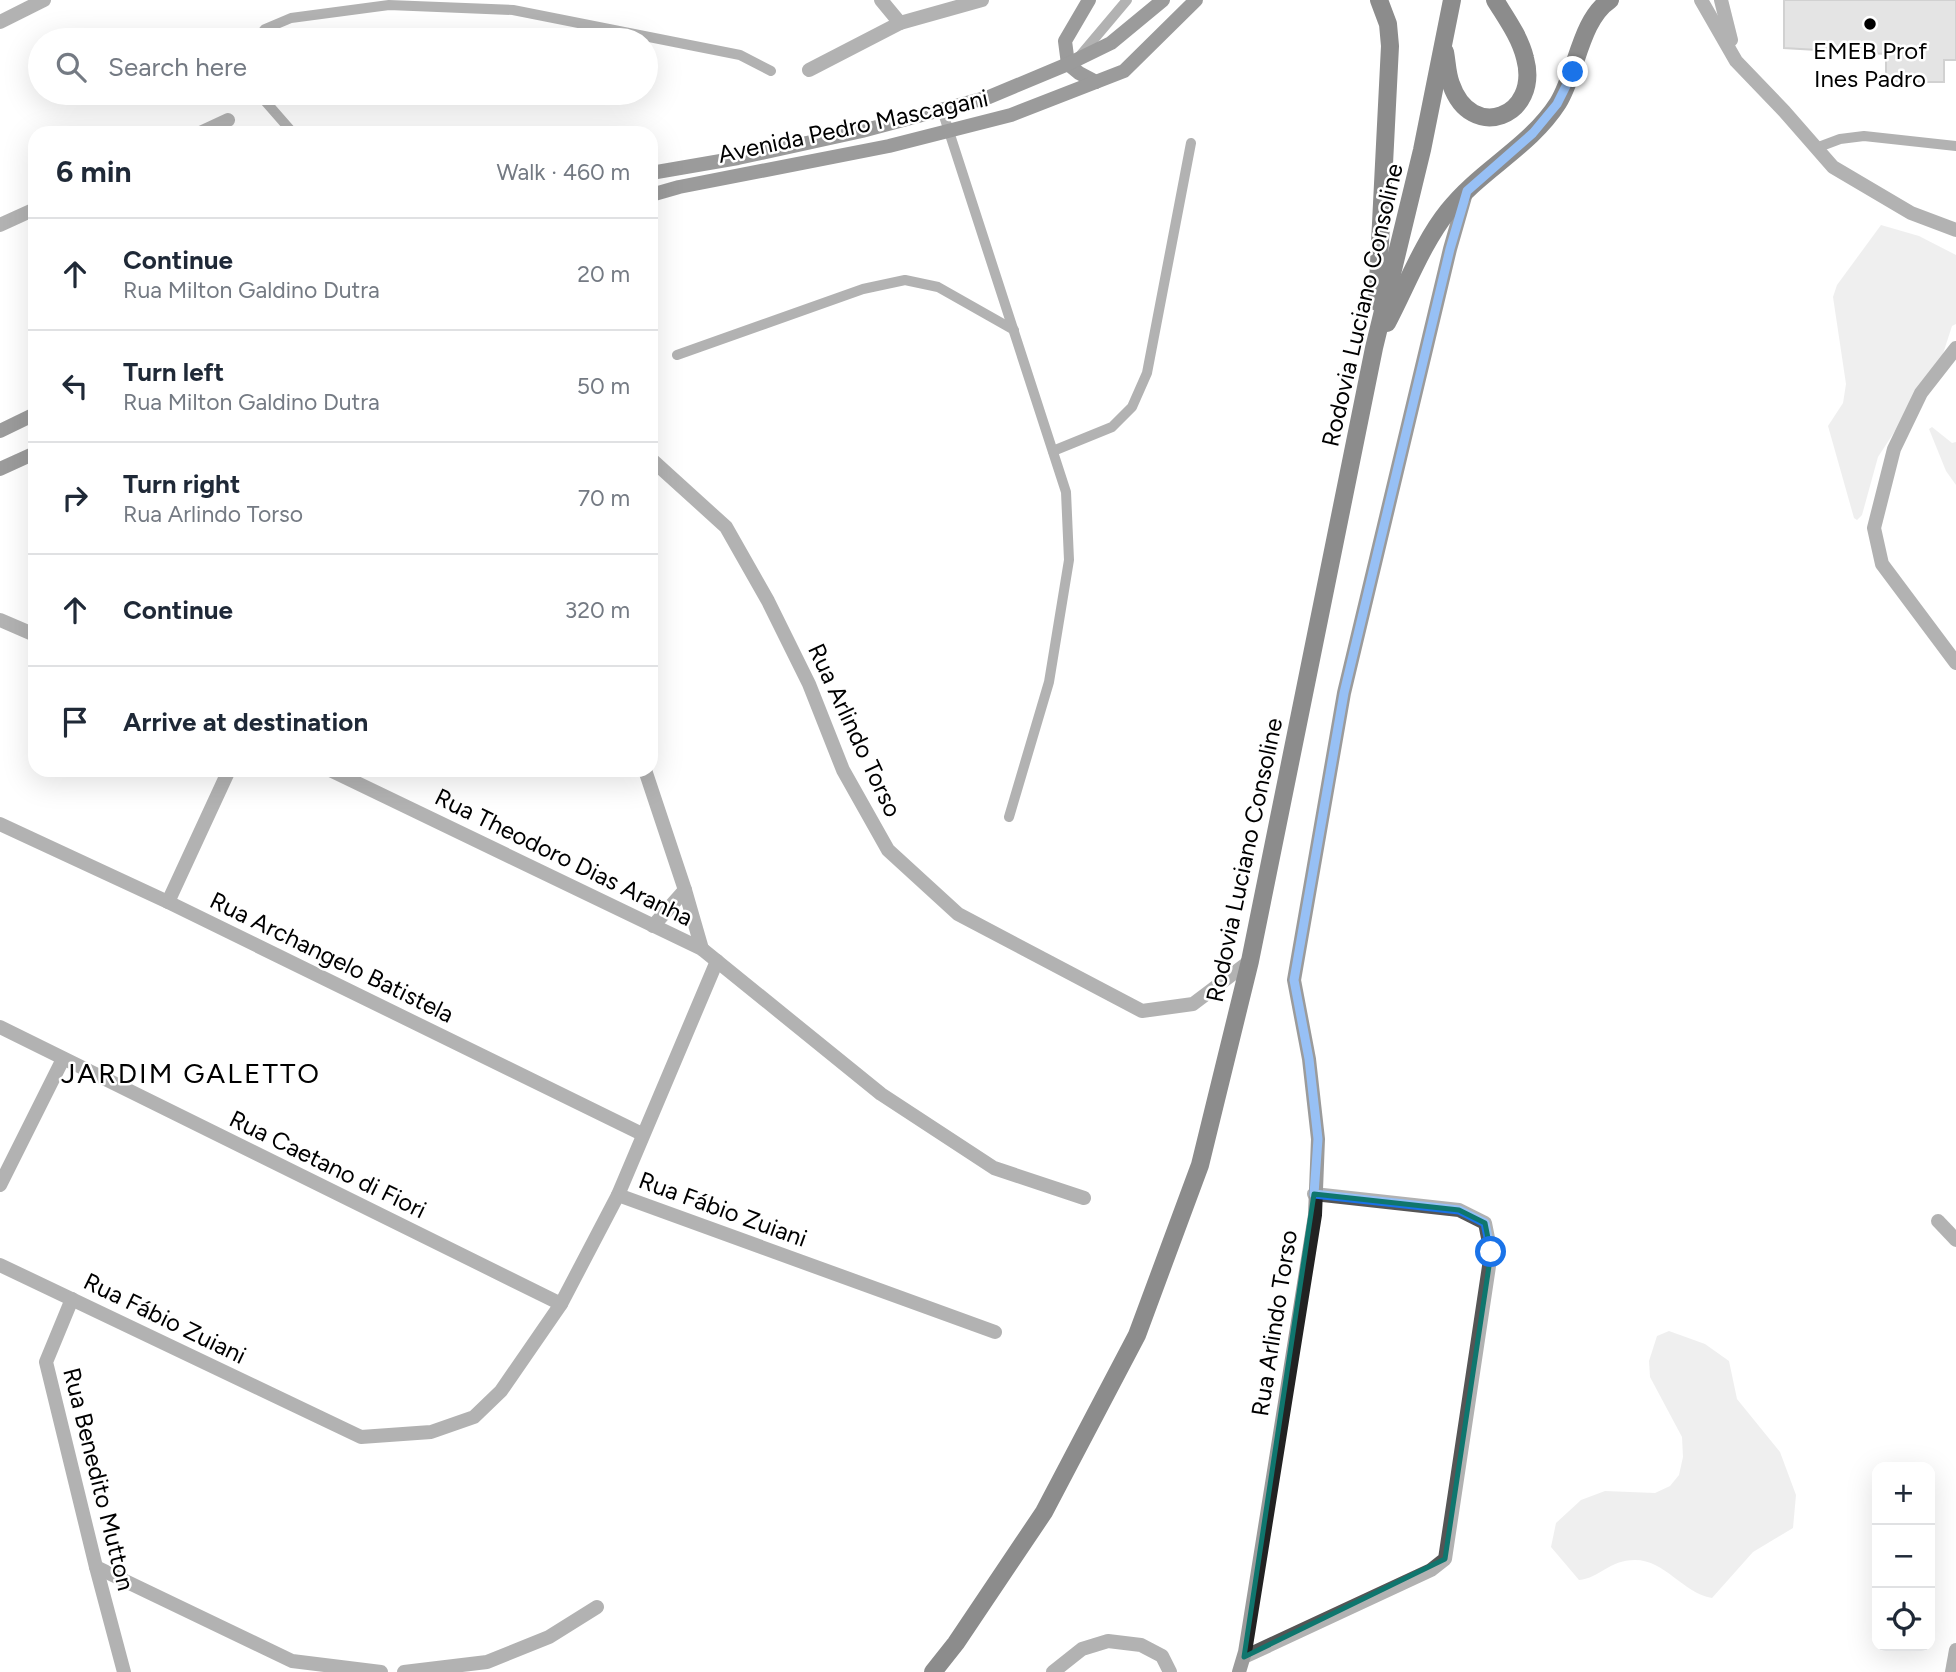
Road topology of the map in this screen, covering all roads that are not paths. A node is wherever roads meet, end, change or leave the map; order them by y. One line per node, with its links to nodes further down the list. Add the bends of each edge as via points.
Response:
1 (44, 0): 14 (street)
2 (881, 0): 15 (street)
3 (982, 0): 15 (street)
4 (1089, 0): 21 (main road, via 1065,41)
5 (1127, 0): 21 (lane)
6 (1163, 0): 21 (main road, Avenida Pedro Mascagani, via 1111,43)
7 (1196, 0): 24 (main road, Avenida Pedro Mascagani, via 1124,71)
8 (1379, 0): 41 (main road, via 1390,46)
9 (1494, 0): 18 (main road, via 1518,40 1527,68 1527,84 1511,112 1487,118 1466,108 1451,85)
10 (1610, 0): 35 (main road, via 1594,14 1566,89 1548,116)
11 (1701, 0): 20 (street)
12 (1721, 0): 20 (street)
13 (1450, 6): 18 (main road, Rodovia Luciano Consoline)
14 (0, 22)
15 (901, 23): 22 (street)
16 (267, 28): 17 (lane, via 290,18 389,5 513,10)
17 (604, 28)
18 (1443, 36): 41 (main road, Rodovia Luciano Consoline, via 1422,150)
19 (658, 39): 23 (lane, via 740,55)
20 (1736, 61): 33 (street)
21 (1072, 62): 24 (main road, via 1079,74); 26 (main road, Avenida Pedro Mascagani, via 989,97)
22 (808, 70)
23 (771, 71)
24 (1096, 82): 30 (main road, Avenida Pedro Mascagani, via 1011,115)
25 (268, 105): 29 (lane)
26 (942, 110): 30 (lane); 34 (main road, Avenida Pedro Mascagani, via 738,158)
27 (228, 120): 28 (street)
28 (215, 126)
29 (287, 126)
30 (949, 131): 36 (main road, Avenida Pedro Mascagani); 40 (lane)
31 (1191, 143): 46 (lane, via 1147,373 1132,407 1112,427)
32 (1956, 146): 33 (lane, via 1864,136)
33 (1816, 148): 39 (street, via 1833,167 1910,213)
34 (658, 172)
35 (1467, 191): 41 (main road, via 1434,233); 68 (main road, Rua Arlindo Torso, via 1446,262 1344,693 1294,980 1318,1139)
36 (658, 193)
37 (28, 212): 38 (street)
38 (0, 225)
39 (1956, 230)
40 (1014, 330): 43 (lane, via 938,287 905,280 863,289); 46 (lane)
41 (1374, 348): 63 (main road, Rodovia Luciano Consoline)
42 (1956, 348): 52 (street, via 1921,393 1894,449 1874,528 1882,564)
43 (677, 355)
44 (28, 417): 45 (main road)
45 (0, 431)
46 (1053, 451): 56 (lane, via 1066,492 1069,560 1049,682)
47 (28, 456): 49 (main road)
48 (658, 465): 63 (street, Rua Arlindo Torso, via 726,527 768,601 844,770 888,850 958,914 1142,1011 1193,1004)
49 (0, 469)
50 (0, 620): 51 (street)
51 (28, 632)
52 (1956, 663)
53 (226, 777): 59 (street)
54 (344, 777): 60 (street, Rua Theodoro Dias Aranha)
55 (647, 777): 58 (street)
56 (1009, 817)
57 (0, 824): 59 (street, Rua Archangelo Batistela)
58 (685, 890): 60 (street); 61 (street)
59 (168, 902): 66 (street, Rua Archangelo Batistela)
60 (653, 926): 61 (street, Rua Theodoro Dias Aranha)
61 (702, 948): 62 (street, Rua Theodoro Dias Aranha)
62 (717, 961): 66 (street); 70 (street, Rua Theodoro Dias Aranha, via 881,1094 994,1168)
63 (1250, 961): 84 (main road, Rodovia Luciano Consoline, via 1200,1164 1136,1335 1044,1513)
64 (0, 1027): 65 (street, Rua Caetano di Fiori)
65 (63, 1059): 67 (street); 75 (street, Rua Caetano di Fiori)
66 (642, 1134): 69 (street)
67 (0, 1185)
68 (1314, 1194): 80 (main road, Rua Arlindo Torso); 80 (street, via 1459,1210 1485,1223 1491,1252 1445,1559 1432,1570)
69 (618, 1195): 75 (street, Rua Fábio Zuiani); 76 (street, Rua Fábio Zuiani)
70 (1084, 1198)
71 (1938, 1221): 72 (street)
72 (1956, 1240)
73 (0, 1265): 74 (street, Rua Fábio Zuiani)
74 (72, 1298): 75 (street, Rua Fábio Zuiani, via 361,1437 431,1433 474,1418 501,1391); 77 (street, Rua Benedito Mutton, via 46,1363)
75 (561, 1304)
76 (995, 1332)
77 (96, 1567): 81 (street, Rua Benedito Mutton); 82 (street, via 292,1661)
78 (597, 1607): 83 (street, via 550,1637 487,1662)
79 (1956, 1650): 88 (street)
80 (1244, 1657): 87 (main road, Rua Arlindo Torso)
81 (124, 1672)
82 (381, 1672)
83 (404, 1672)
84 (933, 1672)
85 (1053, 1672): 86 (street, via 1082,1649 1108,1641 1140,1646 1162,1656)
86 (1170, 1672)
87 (1239, 1672)
88 (1952, 1672)

